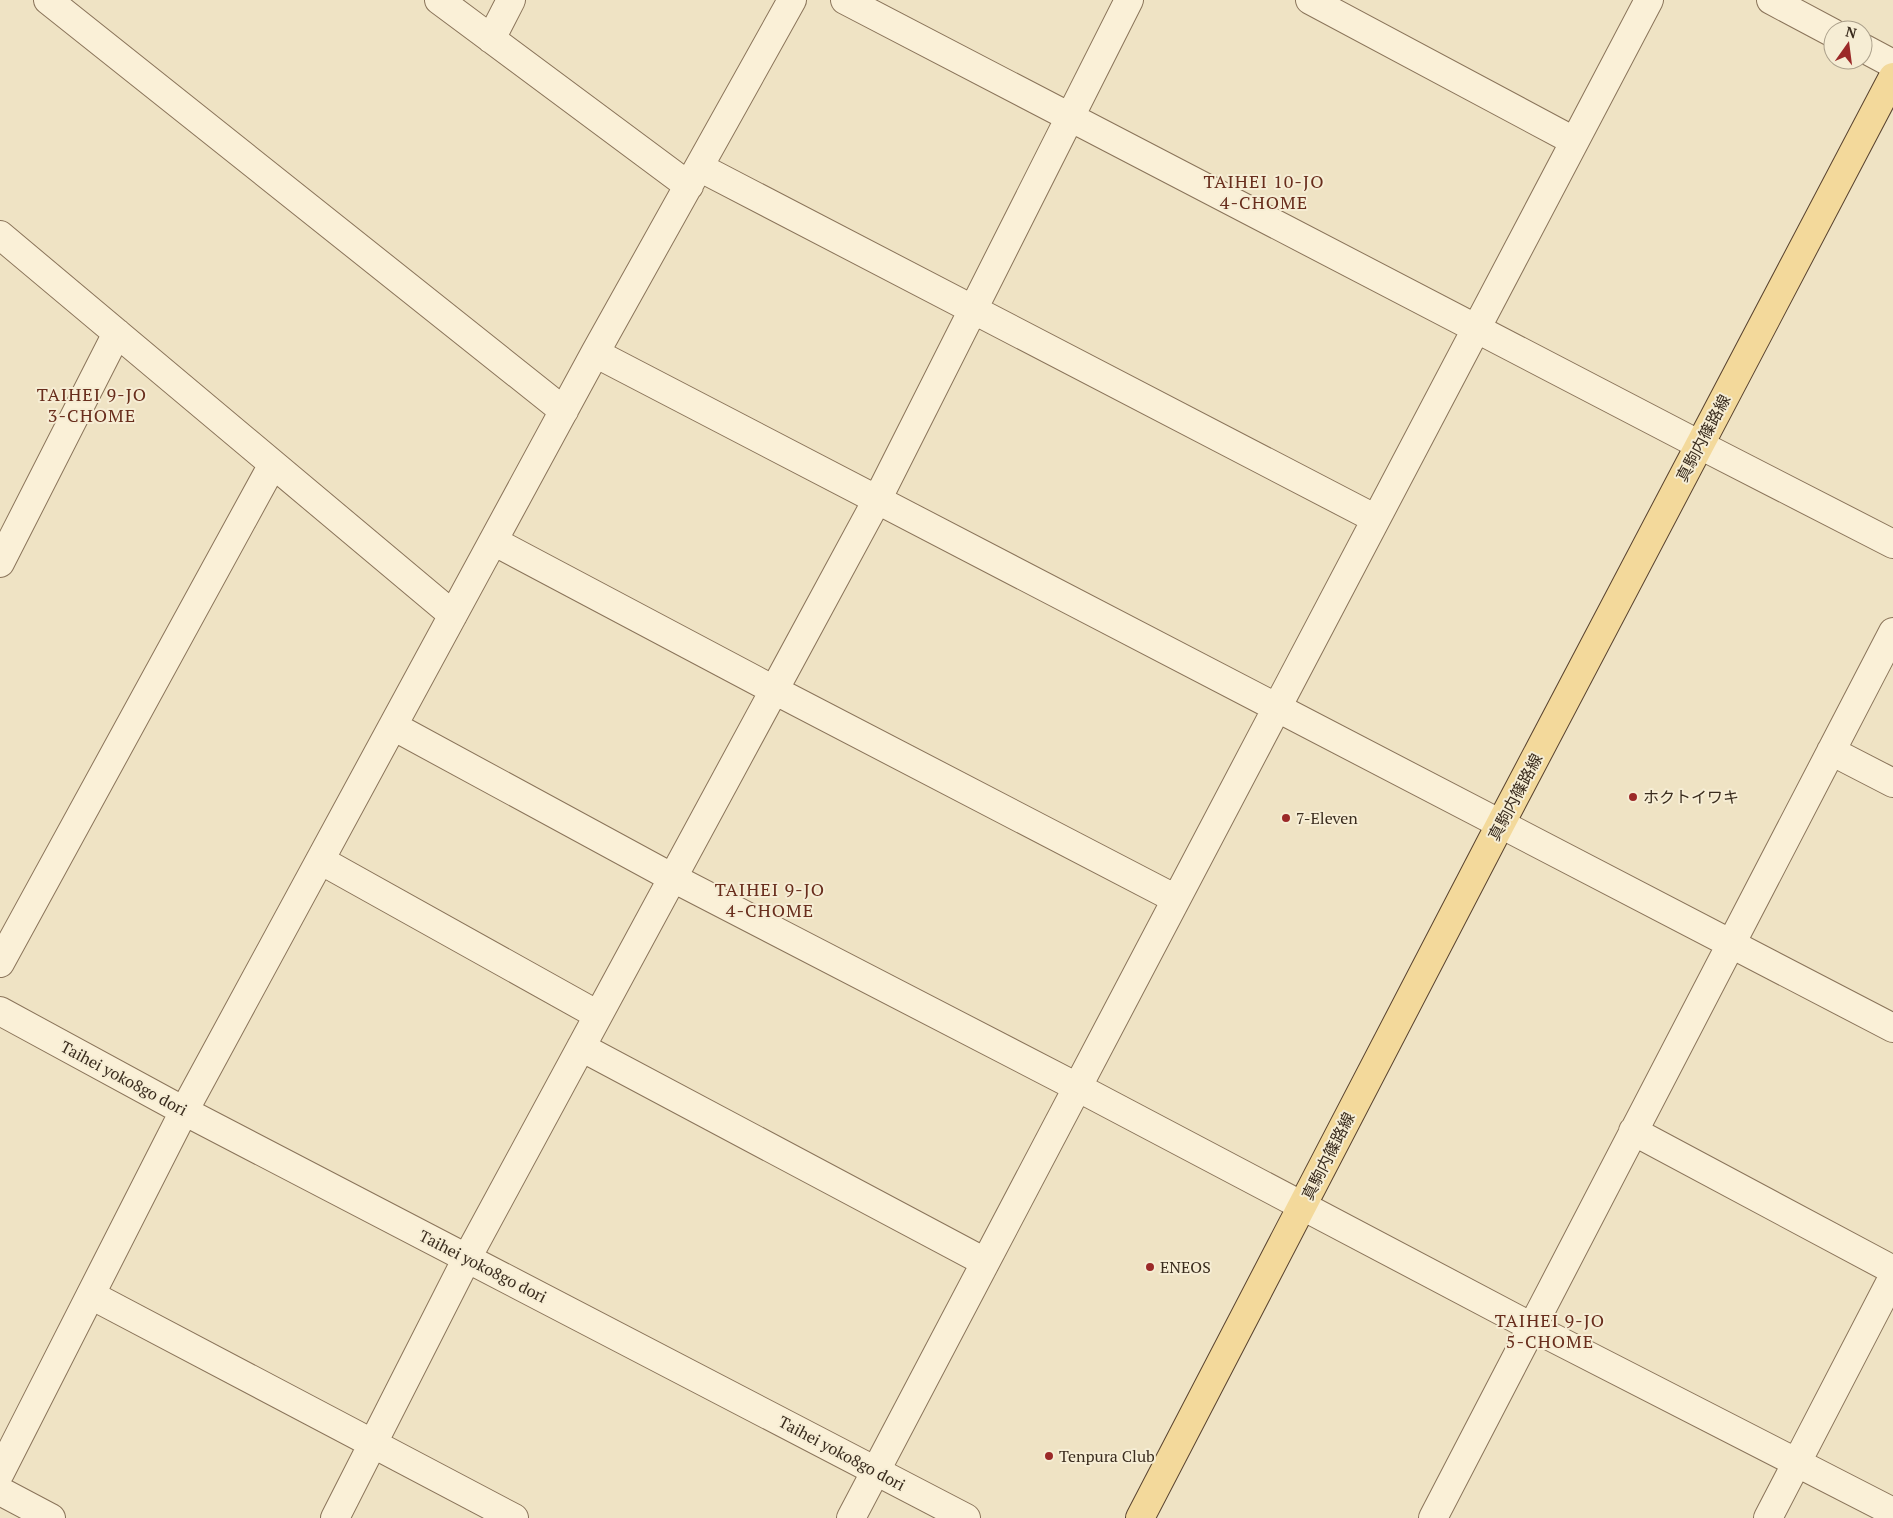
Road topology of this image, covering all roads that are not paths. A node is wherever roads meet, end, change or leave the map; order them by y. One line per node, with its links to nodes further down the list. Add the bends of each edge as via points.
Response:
1 (48, 0): 23 (street)
2 (439, 0): 11 (street)
3 (511, 0): 11 (street)
4 (792, 0): 17 (street)
5 (845, 0): 15 (street)
6 (1129, 0): 15 (street)
7 (1310, 0): 16 (street)
8 (1649, 0): 16 (street)
9 (1771, 0): 10 (street)
10 (1823, 28)
11 (491, 39): 17 (street)
12 (1873, 53): 13 (street)
13 (1893, 64)
14 (1893, 77): 24 (main road, 真駒内篠路線)
15 (1070, 117): 19 (street); 20 (street)
16 (1574, 141): 20 (street)
17 (694, 176): 19 (street); 22 (street)
18 (0, 235): 21 (street)
19 (973, 310): 26 (street); 27 (street)
20 (1476, 329): 24 (street); 27 (street)
21 (117, 333): 25 (street); 30 (street)
22 (595, 353): 23 (street); 26 (street)
23 (564, 412): 28 (street)
24 (1700, 445): 29 (street); 38 (main road, 真駒内篠路線)
25 (273, 464): 31 (street); 43 (street)
26 (877, 500): 33 (street); 34 (street)
27 (1376, 519): 34 (street)
28 (493, 540): 31 (street); 33 (street)
29 (1893, 544)
30 (0, 563)
31 (453, 615): 35 (street)
32 (1893, 632): 36 (street)
33 (774, 690): 40 (street); 41 (street)
34 (1278, 708): 38 (street); 41 (street)
35 (393, 726): 39 (street); 40 (street)
36 (1831, 751): 37 (street); 42 (street)
37 (1893, 783)
38 (1501, 823): 42 (street); 51 (main road, 真駒内篠路線)
39 (320, 860): 45 (street); 49 (street)
40 (672, 878): 45 (street); 48 (street)
41 (1176, 899): 48 (street)
42 (1731, 944): 46 (street); 50 (street)
43 (0, 963)
44 (0, 1011): 49 (street, Taihei yoko8go dori)
45 (598, 1015): 47 (street)
46 (1893, 1028)
47 (581, 1047): 52 (street); 53 (street)
48 (1077, 1087): 51 (street); 53 (street)
49 (184, 1111): 52 (street, Taihei yoko8go dori); 56 (street)
50 (1633, 1131): 54 (street); 57 (street)
51 (1302, 1206): 57 (street); 70 (main road, 真駒内篠路線)
52 (467, 1258): 58 (street); 60 (street, Taihei yoko8go dori)
53 (985, 1262): 60 (street)
54 (1893, 1270)
55 (1893, 1277): 59 (street)
56 (91, 1294): 58 (street); 61 (street)
57 (1532, 1327): 59 (street); 64 (street)
58 (373, 1443): 66 (street); 67 (street)
59 (1797, 1462): 63 (street); 71 (street)
60 (875, 1470): 68 (street); 69 (street, Taihei yoko8go dori)
61 (0, 1473)
62 (0, 1491): 65 (street)
63 (1893, 1512)
64 (1437, 1516)
65 (51, 1518)
66 (335, 1518)
67 (514, 1518)
68 (851, 1518)
69 (966, 1518)
70 (1140, 1518)
71 (1768, 1518)

